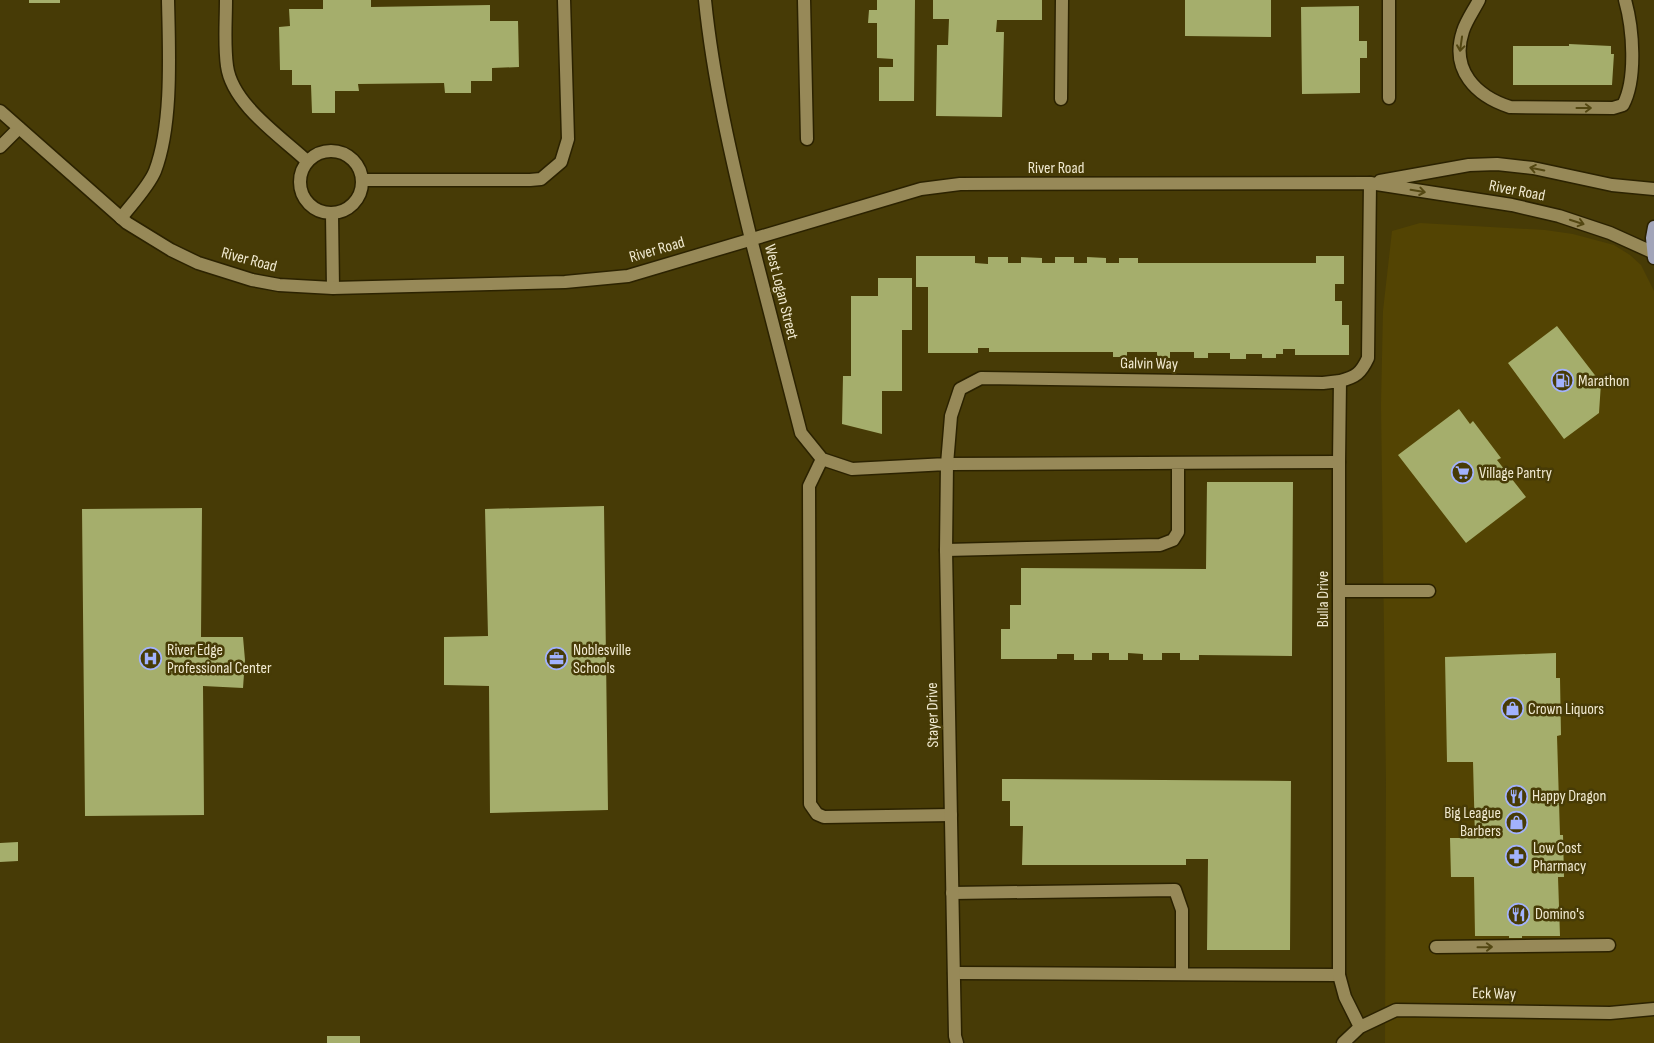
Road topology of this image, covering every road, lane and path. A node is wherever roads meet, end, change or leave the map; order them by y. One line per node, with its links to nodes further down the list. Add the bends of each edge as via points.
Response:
1 (168, 0): 21 (street, via 169,81 162,146 155,173)
2 (226, 0): 16 (street, via 226,65 230,78 245,104)
3 (564, 0): 17 (street, via 568,139 560,162 551,172 541,179 530,180)
4 (705, 0): 23 (street, West Logan Street, via 733,163)
5 (804, 0): 14 (street)
6 (1062, 0): 10 (street)
7 (1389, 0): 11 (street)
8 (1479, 0): 9 (street, one-way to 9, via 1463,31 1460,52 1468,81 1481,94 1510,107 1604,108 1623,105 1630,92 1632,22)
9 (1625, 0)
10 (1061, 98)
11 (1389, 98)
12 (0, 111): 13 (street, River Road)
13 (19, 128): 15 (street); 21 (street, River Road)
14 (807, 138)
15 (0, 147)
16 (307, 161): 17 (street, via 316,154 337,151 355,162); 20 (street, via 302,170 301,192 313,208)
17 (362, 180): 20 (street, via 358,199 351,207)
18 (1370, 183): 19 (street, River Road, one-way to 18, via 1612,185 1533,168 1497,164 1469,165); 23 (street, River Road, via 960,184 921,190); 24 (street, River Road, one-way to 24, via 1512,205 1559,216 1610,233); 26 (street, via 1368,358 1354,378)
19 (1654, 189)
20 (332, 214): 25 (street)
21 (121, 218): 25 (street, River Road, via 171,250 252,280)
22 (1654, 227): 24 (main road)
23 (751, 239): 25 (street, River Road, via 628,276 565,282); 28 (street, West Logan Street, via 801,433)
24 (1653, 255)
25 (333, 288)
26 (1340, 381): 27 (street, Galvin Way, via 981,378); 29 (street, Bulla Drive)
27 (960, 389): 31 (street, Stayer Drive, via 951,416)
28 (822, 459): 31 (street, via 852,469); 35 (street, via 809,486 810,804 817,814 824,817)
29 (1339, 462): 30 (street); 33 (street, Bulla Drive)
30 (1178, 463): 31 (street); 32 (street, via 1178,532 1173,540 1160,545)
31 (947, 464): 32 (street, Stayer Drive)
32 (946, 550): 35 (street, Stayer Drive)
33 (1339, 591): 34 (street); 41 (street, Bulla Drive)
34 (1429, 591)
35 (951, 815): 36 (street, Stayer Drive)
36 (952, 893): 39 (street, Stayer Drive); 40 (street, via 1175,890 1182,910)
37 (1609, 945): 38 (street, one-way to 37)
38 (1436, 947)
39 (954, 973): 40 (street); 44 (street, Stayer Drive)
40 (1182, 974): 41 (street)
41 (1339, 975): 43 (street, Bulla Drive, via 1345,997)
42 (1654, 1009): 43 (street, Eck Way, via 1610,1013 1396,1010)
43 (1360, 1027): 45 (street, Eck Way)
44 (957, 1043)
45 (1343, 1043)

